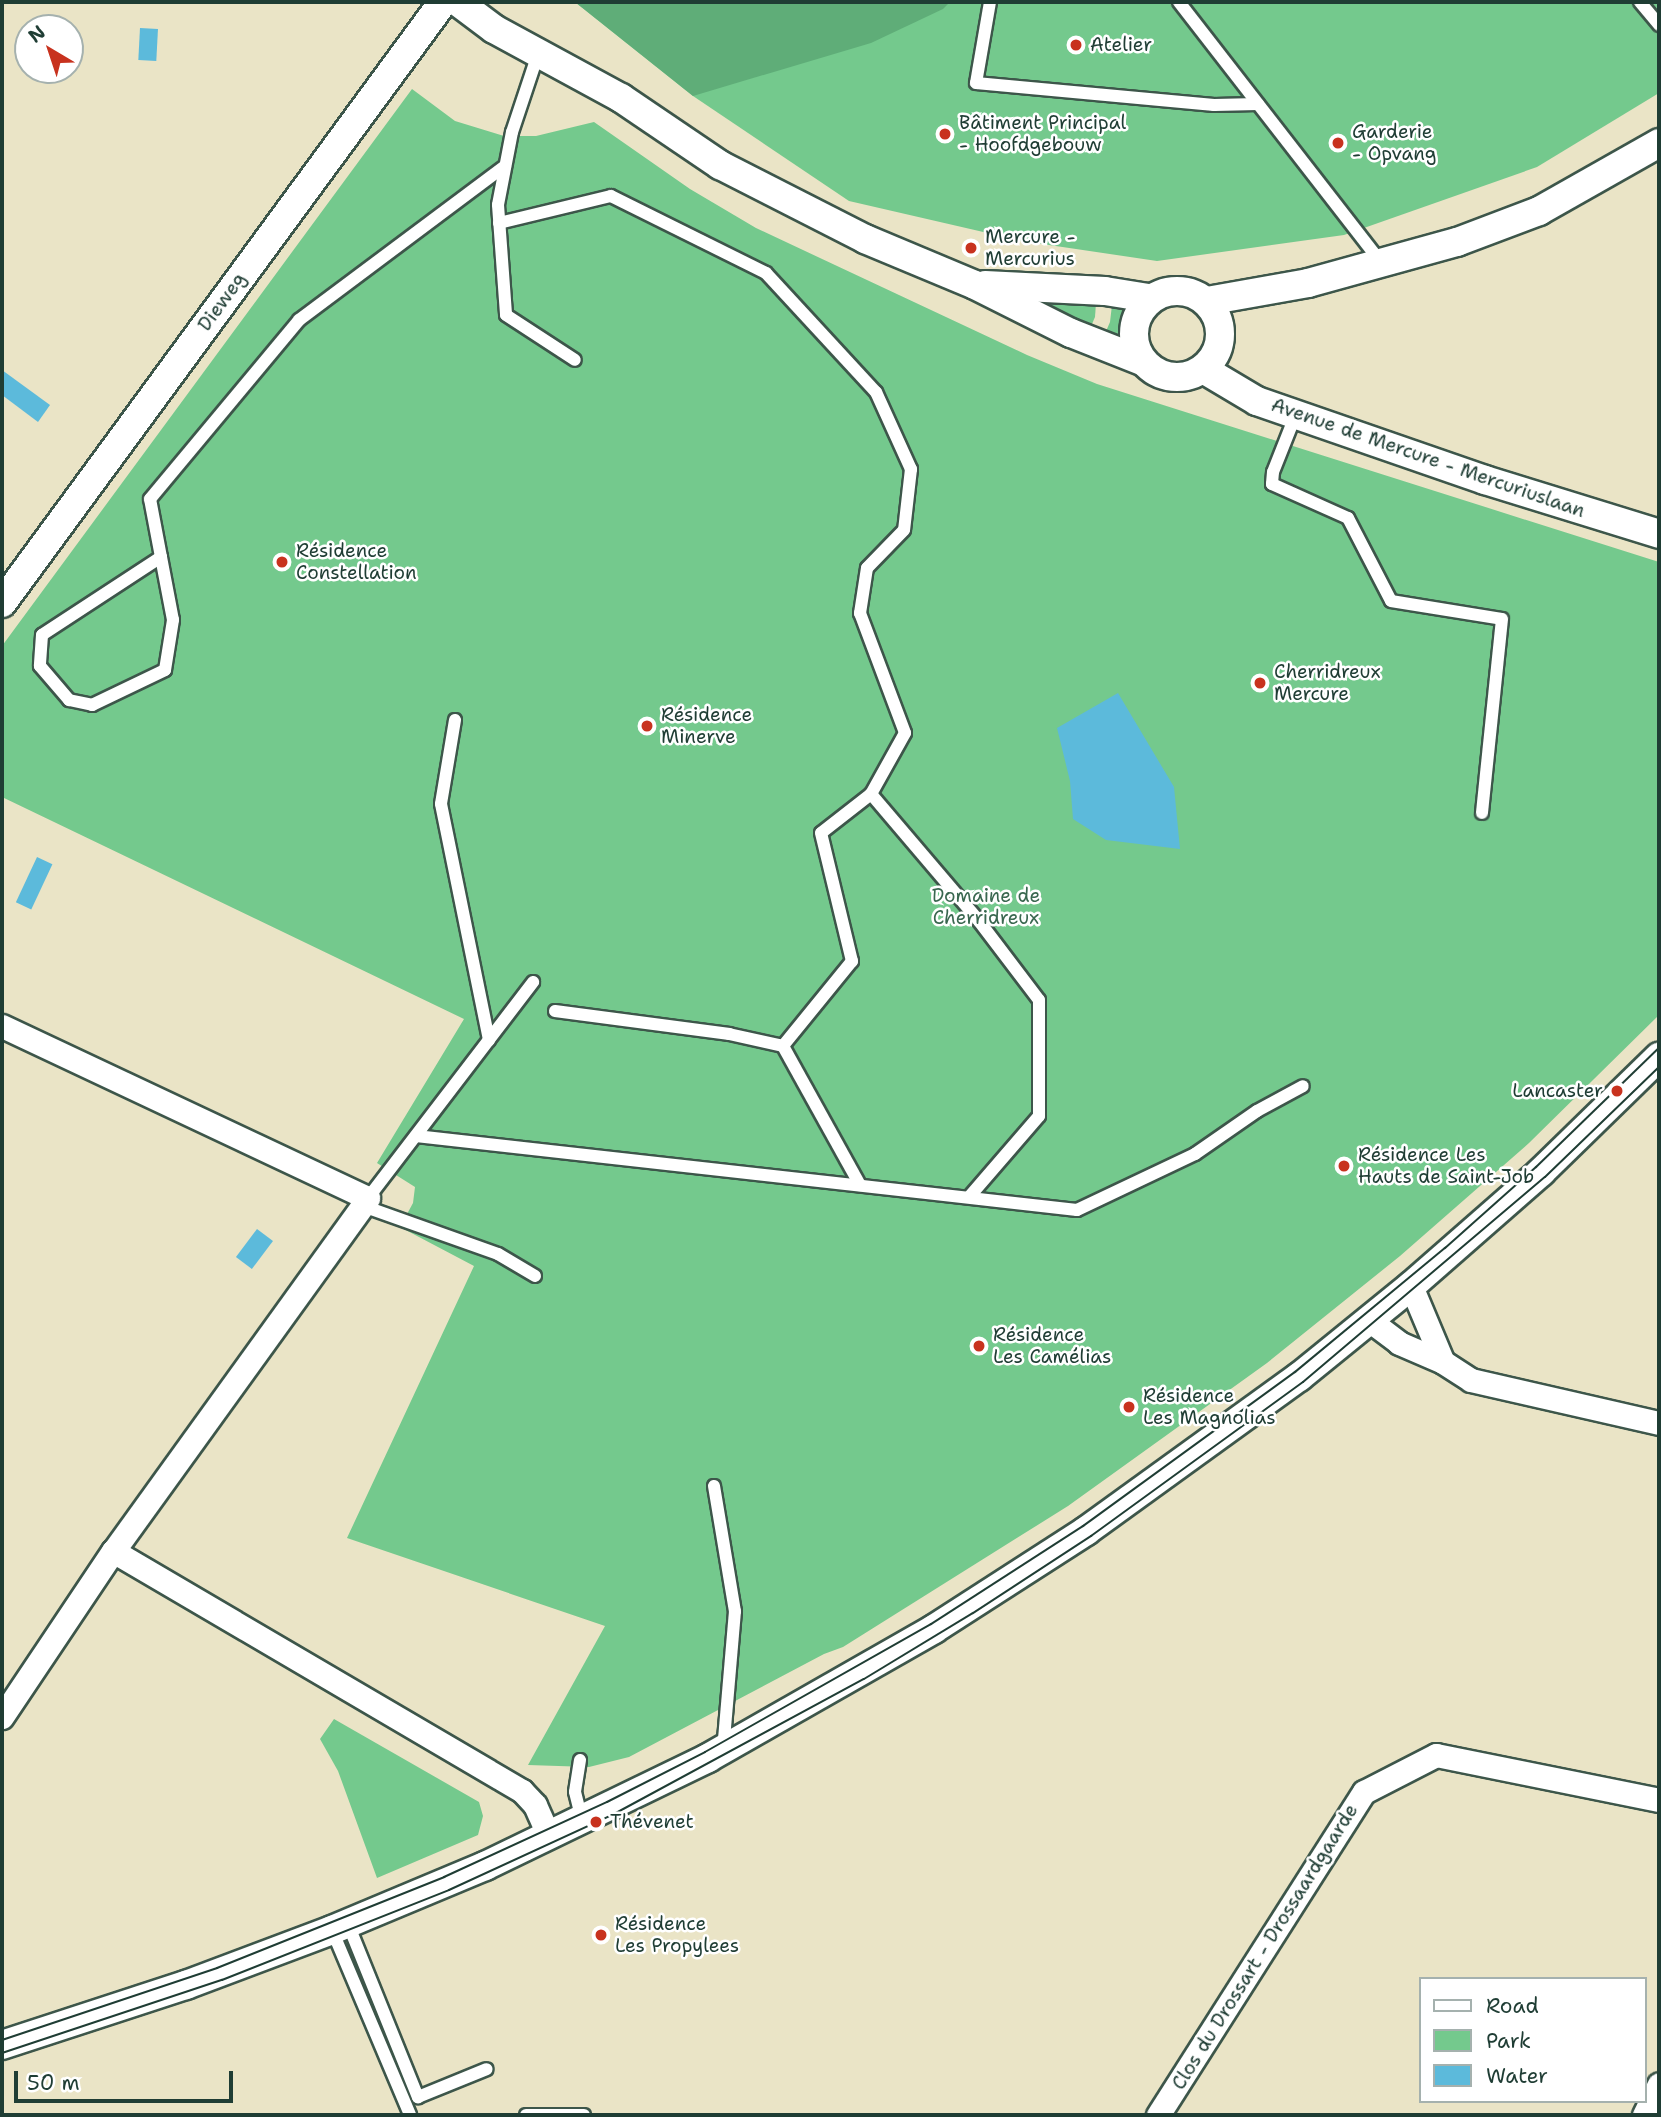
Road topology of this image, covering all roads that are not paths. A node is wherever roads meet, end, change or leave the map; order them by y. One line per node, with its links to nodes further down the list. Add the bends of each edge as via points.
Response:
1 (443, 2): 22 (street, Dieweg)
2 (458, 2): 7 (street)
3 (990, 2): 8 (lane, via 976,83 1214,105)
4 (1179, 2): 8 (lane)
5 (1640, 2): 6 (lane)
6 (1659, 24)
7 (538, 54): 10 (lane); 13 (street, via 621,97 720,164 865,239)
8 (1258, 104): 12 (lane)
9 (1659, 143): 12 (street, via 1539,211)
10 (505, 166): 11 (lane); 21 (lane, via 299,320 150,499)
11 (499, 223): 16 (lane, via 506,316); 24 (lane, via 611,196 766,273 876,392 911,469 904,530 867,568 860,613 905,733)
12 (1382, 265): 15 (street)
13 (975, 285): 14 (street, via 1105,291); 17 (street, via 1071,333)
14 (1148, 298): 15 (street, via 1173,291); 17 (street, via 1133,332)
15 (1207, 301): 18 (street, via 1218,321 1220,340)
16 (575, 360)
17 (1142, 361): 18 (street, via 1152,370 1178,378)
18 (1203, 369): 19 (street, Avenue de Mercure - Mercuriuslaan, via 1257,401)
19 (1296, 414): 20 (street, Avenue de Mercure - Mercuriuslaan); 25 (lane, via 1272,484 1348,518 1391,601 1502,619)
20 (1659, 534)
21 (161, 556): 21 (lane, via 173,620 165,670 92,705 69,700 40,666 42,635)
22 (2, 603)
23 (455, 720): 29 (lane, via 441,804)
24 (871, 794): 30 (lane, via 821,833 852,961); 35 (lane, via 1039,1000 1039,1116)
25 (1482, 813)
26 (533, 982): 29 (lane)
27 (555, 1011): 30 (lane, via 729,1034)
28 (2, 1026): 36 (street)
29 (489, 1040): 33 (lane)
30 (783, 1046): 34 (lane)
31 (1659, 1057): 38 (street, via 1541,1172)
32 (1303, 1086): 35 (lane, via 1195,1154 1077,1210)
33 (416, 1136): 34 (lane); 36 (lane)
34 (860, 1185): 35 (lane)
35 (969, 1197)
36 (365, 1202): 37 (lane, via 498,1254); 43 (street)
37 (534, 1276)
38 (1411, 1286): 39 (street); 40 (street)
39 (1369, 1320): 40 (street, via 1399,1343); 45 (street, via 1233,1427 1086,1531 934,1629)
40 (1443, 1362): 41 (street, via 1471,1380)
41 (1659, 1423)
42 (714, 1486): 45 (lane, via 735,1611)
43 (113, 1551): 44 (street); 49 (street, via 523,1791)
44 (2, 1717)
45 (723, 1750): 48 (street)
46 (580, 1760): 48 (lane, via 575,1792)
47 (1659, 1800): 57 (street, Clos du Drossart - Drossaardgaarde, via 1436,1755 1364,1792)
48 (582, 1821): 49 (street)
49 (549, 1836): 50 (street)
50 (340, 1927): 51 (street, via 174,1989); 52 (lane, via 418,2097); 54 (lane)
51 (2, 2045)
52 (487, 2069)
53 (1659, 2084): 58 (street)
54 (410, 2115)
55 (526, 2115): 56 (lane)
56 (584, 2115)
57 (1158, 2115)
58 (1644, 2115)

